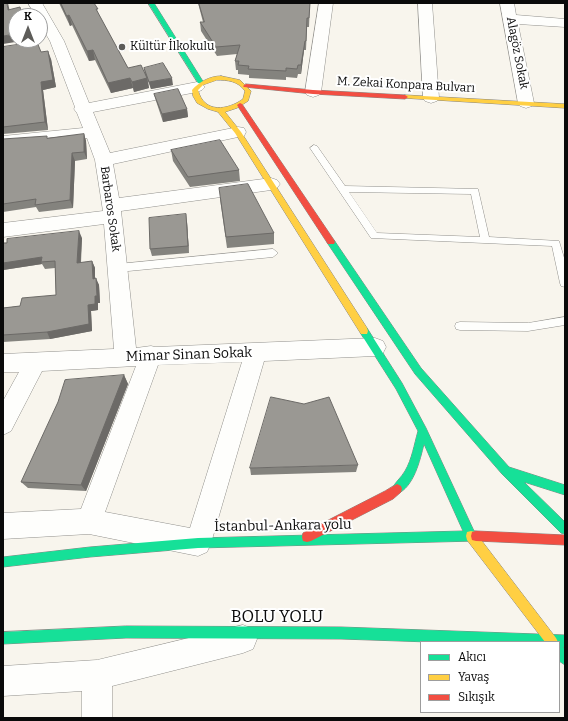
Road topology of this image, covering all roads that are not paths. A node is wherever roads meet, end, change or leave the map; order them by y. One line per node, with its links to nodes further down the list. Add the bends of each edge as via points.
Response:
1 (35, 3): 15 (street, Barbaros Sokak, via 49,42)
2 (151, 3): 8 (main road)
3 (326, 3): 10 (street)
4 (426, 3): 11 (street)
5 (507, 3): 6 (street, Alagöz Sokak)
6 (510, 19): 7 (street); 13 (street, Alagöz Sokak)
7 (565, 23)
8 (199, 85): 9 (main road, via 213,75 233,79); 15 (street); 16 (main road, via 194,92 197,102 211,109)
9 (246, 86): 10 (main road, M. Zekai Konpara Bulvarı); 12 (main road)
10 (313, 92): 11 (main road, M. Zekai Konpara Bulvarı)
11 (431, 98): 13 (main road, M. Zekai Konpara Bulvarı)
12 (246, 101): 16 (main road); 41 (main road, via 418,371)
13 (526, 104): 14 (main road, M. Zekai Konpara Bulvarı)
14 (565, 106)
15 (82, 109): 17 (street, Barbaros Sokak)
16 (220, 110): 18 (main road)
17 (92, 132): 19 (street); 21 (street, Barbaros Sokak)
18 (238, 132): 21 (street); 22 (main road)
19 (3, 141)
20 (314, 148): 23 (lane)
21 (104, 160): 24 (street, Barbaros Sokak)
22 (271, 184): 24 (street); 33 (main road)
23 (343, 189): 26 (lane, via 374,236); 26 (lane, via 475,191)
24 (112, 211): 25 (street); 29 (street, Barbaros Sokak)
25 (3, 230)
26 (485, 240): 27 (lane)
27 (560, 243): 30 (lane)
28 (274, 253): 29 (lane)
29 (118, 268): 36 (street, Barbaros Sokak)
30 (565, 283)
31 (565, 321): 32 (lane, via 528,327)
32 (460, 326)
33 (375, 347): 34 (street, Mimar Sinan Sokak); 40 (main road)
34 (256, 352): 35 (street, Mimar Sinan Sokak); 49 (street)
35 (151, 355): 36 (street, Mimar Sinan Sokak); 43 (street)
36 (126, 357): 37 (street, Mimar Sinan Sokak)
37 (36, 361): 38 (street, Mimar Sinan Sokak); 39 (street)
38 (3, 363)
39 (3, 424)
40 (423, 431): 46 (main road); 47 (main road, via 411,472 403,484 389,495)
41 (506, 471): 42 (main road); 45 (main road)
42 (565, 490)
43 (89, 522): 44 (street); 49 (street)
44 (3, 526)
45 (565, 529)
46 (471, 536): 47 (main road, İstanbul-Ankara yolu); 48 (main road, İstanbul-Ankara yolu); 53 (main road)
47 (302, 540): 49 (main road, İstanbul-Ankara yolu)
48 (565, 540)
49 (198, 542): 50 (main road, İstanbul-Ankara yolu)
50 (3, 562)
51 (269, 633): 52 (main road, BOLU YOLU, via 126,632); 53 (main road, BOLU YOLU, via 356,633); 55 (street)
52 (3, 638)
53 (551, 641): 54 (main road)
54 (565, 641)
55 (97, 675): 56 (street); 57 (street)
56 (3, 681)
57 (97, 718)

